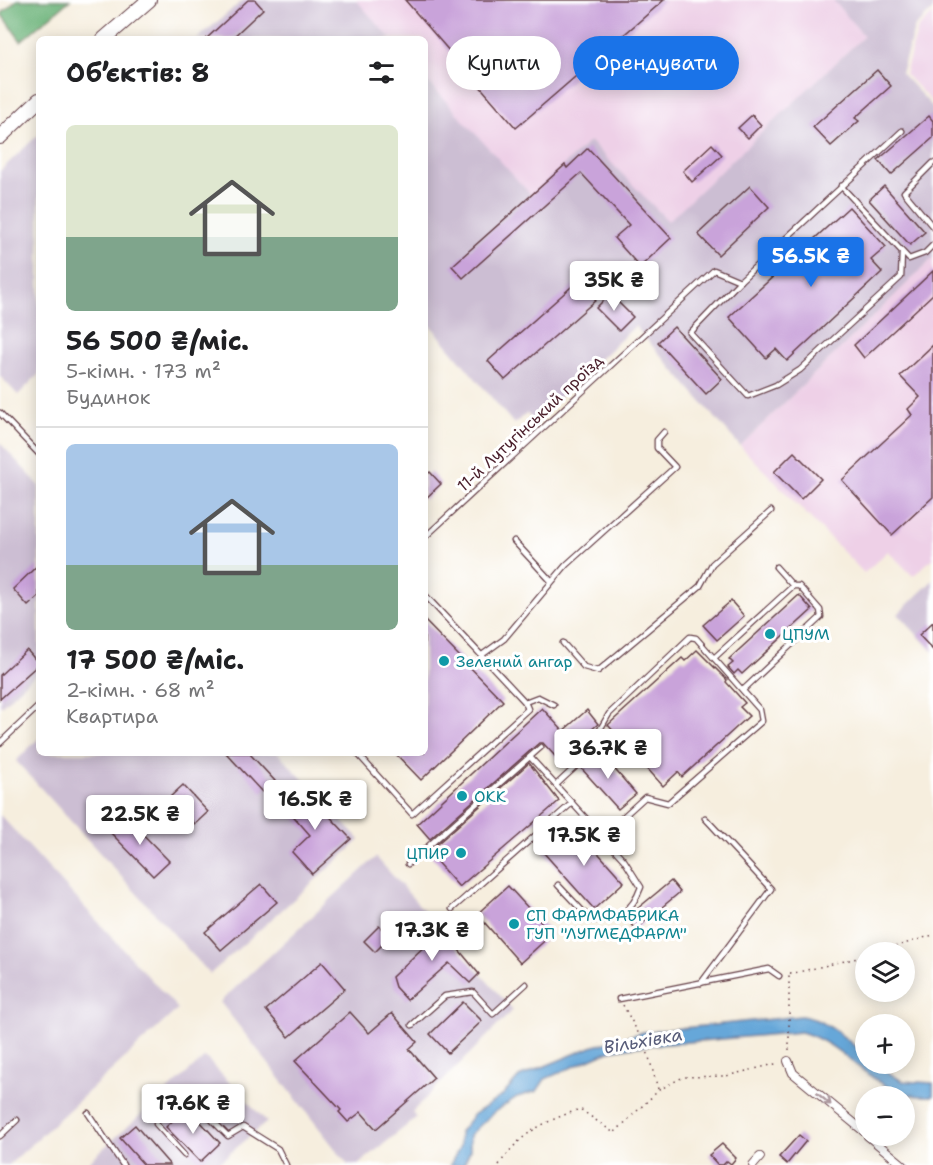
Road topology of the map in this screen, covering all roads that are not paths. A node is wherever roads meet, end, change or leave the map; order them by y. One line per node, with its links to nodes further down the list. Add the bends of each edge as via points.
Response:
1 (149, 0): 2 (main road)
2 (107, 36)
3 (36, 103): 5 (main road)
4 (902, 131): 7 (lane)
5 (0, 137)
6 (933, 163): 8 (lane, via 904,192)
7 (841, 186): 10 (lane); 11 (lane)
8 (933, 227)
9 (933, 245): 10 (lane, via 916,258 909,259)
10 (902, 253): 11 (lane, via 901,276 800,370 748,396 690,333)
11 (740, 281): 16 (lane, 11-й Лутугінський проїзд, via 714,270)
12 (0, 413): 14 (lane)
13 (664, 432): 19 (lane, via 657,440 657,448 675,467)
14 (36, 451)
15 (771, 511): 22 (lane, via 712,564 700,586 598,671 584,667)
16 (428, 534)
17 (514, 541): 19 (lane)
18 (776, 567): 20 (lane)
19 (551, 581): 23 (lane, via 504,639)
20 (793, 586): 24 (lane); 25 (lane, via 799,586 820,610 821,617)
21 (428, 598): 23 (lane)
22 (563, 643)
23 (482, 655): 26 (lane)
24 (714, 658): 25 (lane); 33 (lane, via 696,638 690,637 609,714 594,740 598,746)
25 (743, 690): 36 (lane, via 760,710 762,721 668,803 645,797)
26 (525, 702): 27 (lane, via 538,697); 31 (lane, via 528,709 412,814)
27 (554, 705)
28 (36, 709): 29 (lane)
29 (0, 743)
30 (541, 747): 32 (lane)
31 (360, 756)
32 (530, 757): 33 (lane); 37 (lane)
33 (556, 785): 34 (lane)
34 (572, 803): 36 (lane); 39 (lane)
35 (705, 818): 41 (lane, via 771,889)
36 (602, 836): 38 (lane, via 641,887 624,914 591,920)
37 (408, 864)
38 (558, 885)
39 (452, 909)
40 (779, 976): 41 (lane, via 769,969)
41 (701, 983): 43 (lane)
42 (526, 984): 44 (lane, via 493,1014 473,992 445,996)
43 (619, 999)
44 (412, 1025)
45 (788, 1061): 48 (street, one-way to 48, via 793,1073)
46 (88, 1113): 53 (lane)
47 (17, 1120): 49 (lane)
48 (855, 1125)
49 (0, 1136)
50 (880, 1146): 56 (street)
51 (184, 1155): 54 (lane, via 156,1124 187,1095 228,1137 243,1127 278,1149)
52 (760, 1157): 55 (street)
53 (121, 1164)
54 (286, 1165)
55 (753, 1165)
56 (903, 1165)

